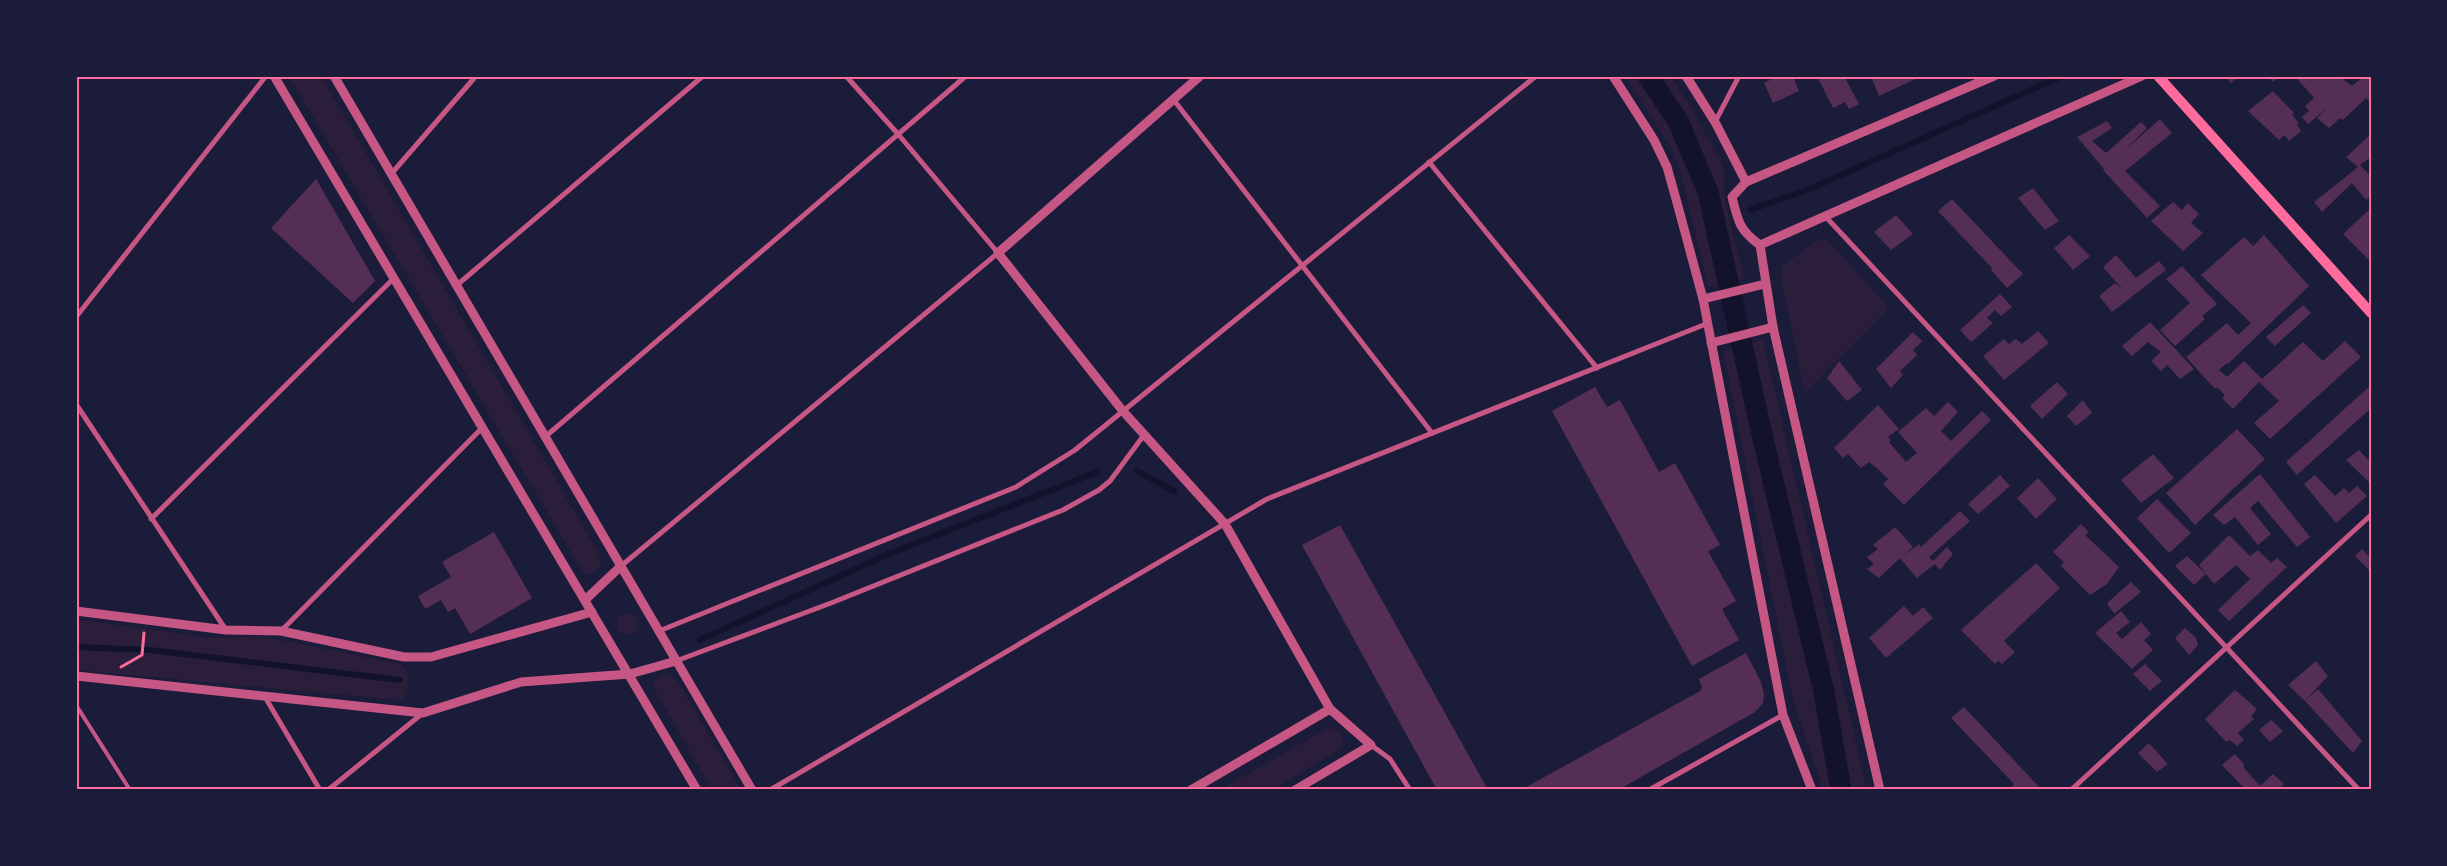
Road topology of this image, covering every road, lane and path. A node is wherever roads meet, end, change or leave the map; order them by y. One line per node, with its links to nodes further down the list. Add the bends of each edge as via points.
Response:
1 (266, 76): 31 (street)
2 (274, 76): 26 (street)
3 (334, 76): 20 (street)
4 (476, 76): 20 (street)
5 (703, 76): 28 (street)
6 (846, 76): 18 (street)
7 (966, 76): 18 (street)
8 (1200, 76): 16 (street)
9 (1536, 76): 19 (street)
10 (1613, 76): 29 (street, via 1654,140 1667,167)
11 (1686, 76): 17 (street)
12 (1739, 76): 17 (street)
13 (1994, 76): 21 (street)
14 (2142, 76): 22 (street)
15 (2158, 76): 30 (main road)
16 (1173, 98): 24 (street); 25 (street)
17 (1715, 122): 21 (street)
18 (898, 134): 24 (street); 41 (street)
19 (1429, 162): 25 (street); 35 (street)
20 (392, 173): 28 (street)
21 (1746, 182): 23 (street, via 1732,197 1738,224)
22 (1826, 217): 23 (street); 53 (street)
23 (1760, 245): 27 (street)
24 (998, 253): 37 (street); 45 (street)
25 (1302, 265): 37 (street); 39 (street)
26 (394, 278): 38 (street); 43 (street)
27 (1765, 284): 29 (street); 33 (street)
28 (457, 285): 41 (street)
29 (1703, 299): 32 (street)
30 (2371, 313)
31 (76, 318)
32 (1706, 324): 34 (street); 35 (street)
33 (1773, 327): 34 (street); 75 (street)
34 (1711, 344): 62 (street)
35 (1596, 368): 39 (street)
36 (76, 404): 43 (street)
37 (1122, 410): 40 (street); 51 (street, via 1075,450 1016,487)
38 (482, 428): 46 (street); 50 (street)
39 (1432, 433): 44 (street, via 1268,499)
40 (1144, 435): 44 (street); 55 (street, via 1110,481 1063,510 831,603)
41 (545, 437): 45 (street)
42 (2371, 515): 53 (street)
43 (151, 519): 49 (street)
44 (1225, 524): 60 (street); 69 (street)
45 (621, 566): 46 (street); 51 (street)
46 (585, 600): 48 (street)
47 (76, 611): 49 (street)
48 (592, 612): 50 (street, via 431,657 404,657); 56 (street)
49 (226, 630): 50 (street)
50 (281, 631)
51 (659, 631): 55 (street)
52 (143, 641): 54 (path)
53 (2225, 648): 76 (street); 77 (street)
54 (142, 655)
55 (676, 660): 56 (street); 68 (street)
56 (630, 674): 61 (street, via 521,682); 67 (street)
57 (76, 676): 58 (street)
58 (265, 697): 61 (street); 65 (street)
59 (76, 705): 64 (lane)
60 (1330, 709): 63 (street); 70 (street)
61 (423, 713): 66 (street)
62 (1783, 716): 73 (street); 74 (street)
63 (1371, 745): 71 (street); 72 (street, via 1390,759)
64 (130, 790)
65 (320, 790)
66 (328, 790)
67 (697, 790)
68 (752, 790)
69 (770, 790)
70 (1191, 790)
71 (1295, 790)
72 (1410, 790)
73 (1649, 790)
74 (1812, 790)
75 (1880, 790)
76 (2071, 790)
77 (2359, 790)

